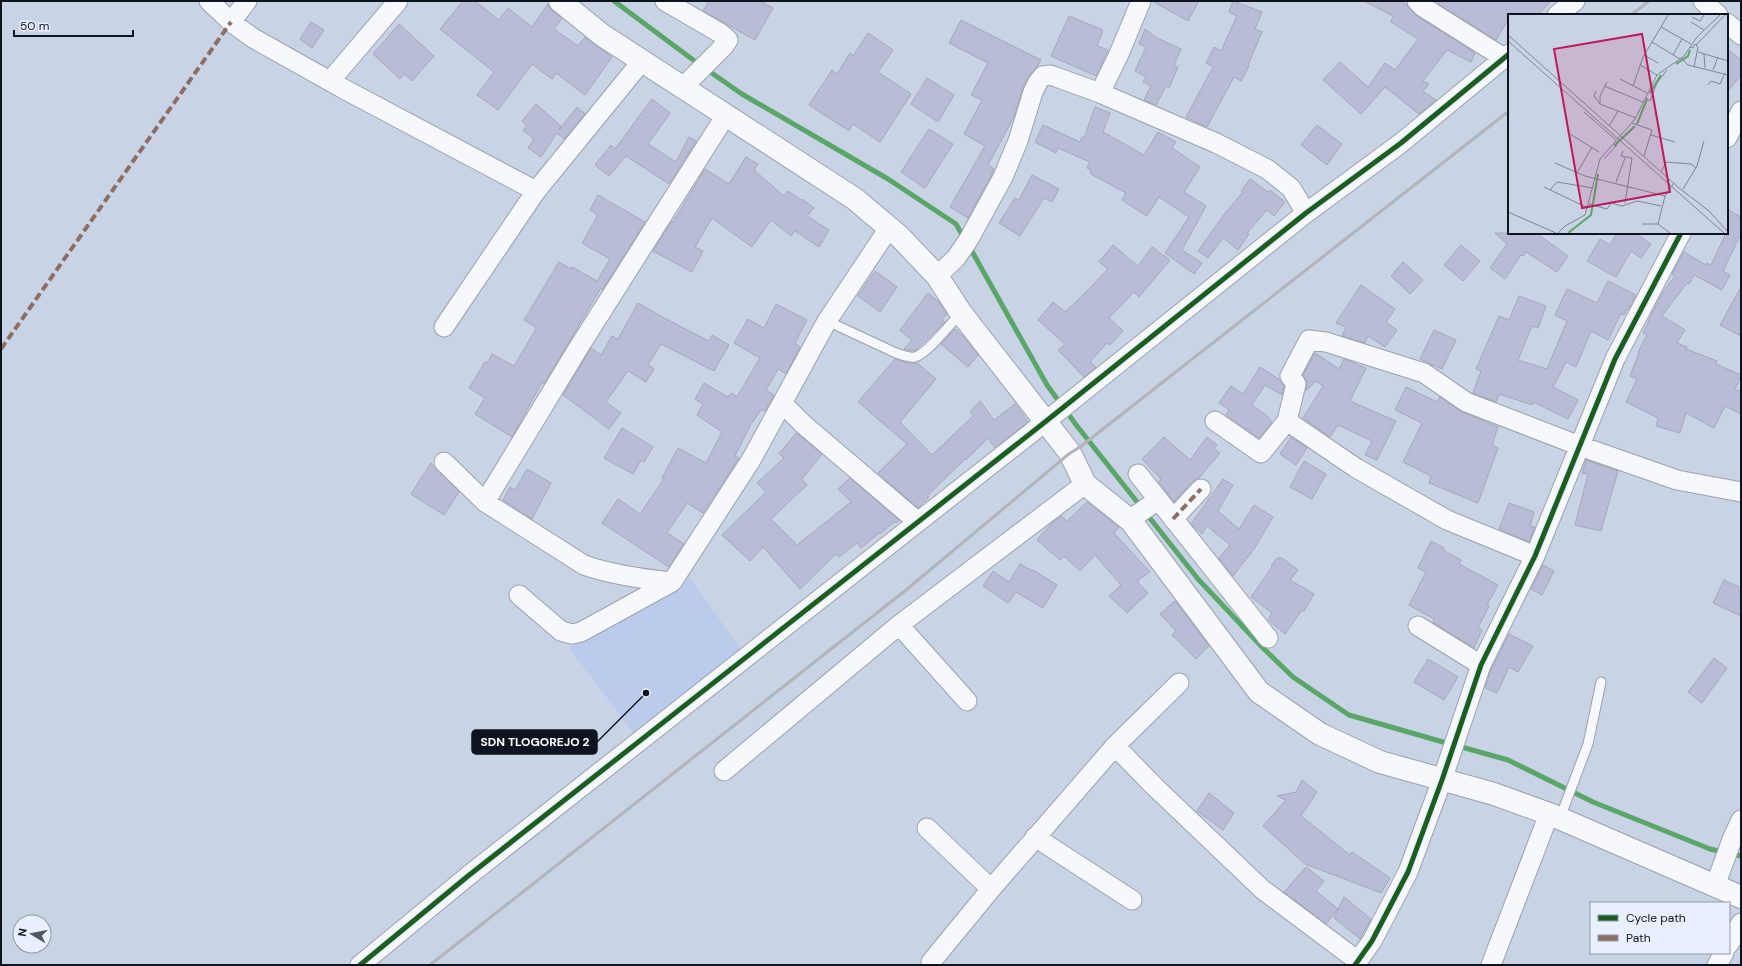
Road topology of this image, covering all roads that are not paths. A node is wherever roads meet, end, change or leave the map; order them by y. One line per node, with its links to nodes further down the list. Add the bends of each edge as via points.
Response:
1 (209, 1): 12 (street)
2 (247, 1): 12 (street)
3 (398, 1): 17 (street)
4 (560, 1): 16 (main road, via 602,35)
5 (665, 1): 18 (street, via 727,38 727,43)
6 (1142, 1): 19 (street)
7 (1417, 1): 15 (street)
8 (1575, 1): 10 (street)
9 (1703, 1): 11 (street)
10 (1558, 14)
11 (1717, 14)
12 (231, 22): 17 (street, via 253,38)
13 (1728, 24): 14 (street)
14 (1741, 35)
15 (1507, 56): 24 (street, via 1401,143)
16 (642, 61): 18 (main road); 23 (street)
17 (330, 81): 23 (street)
18 (689, 82): 21 (main road)
19 (1100, 93): 24 (street, via 1216,143 1267,169 1291,188); 27 (street, via 1050,75 1043,76 1033,92 1018,141 1003,177 969,239 956,258)
20 (1741, 111): 22 (street)
21 (726, 115): 25 (main road, via 855,199); 41 (street, via 579,347)
22 (1728, 136)
23 (536, 191): 30 (street)
24 (1306, 213): 34 (street)
25 (889, 228): 27 (main road); 29 (street)
26 (1680, 234): 35 (street, via 1616,359)
27 (937, 276): 28 (main road)
28 (961, 313): 29 (lane, via 925,352 916,357 896,354); 34 (main road)
29 (827, 321): 31 (street)
30 (444, 327)
31 (782, 403): 45 (street); 47 (street, via 751,460)
32 (1215, 421): 33 (street, via 1261,453)
33 (1287, 421): 35 (street, via 1296,384 1290,376 1309,340 1326,342 1424,373 1466,402); 46 (street, via 1356,468 1447,520)
34 (1046, 422): 38 (main road, via 1070,453); 45 (street)
35 (1580, 446): 40 (street, via 1677,480); 46 (street)
36 (444, 462): 41 (street)
37 (1138, 474): 42 (street)
38 (1085, 484): 44 (main road); 49 (street)
39 (1201, 489): 43 (street)
40 (1741, 492)
41 (485, 502): 47 (street, via 584,565 606,572)
42 (1154, 504): 43 (street); 44 (street)
43 (1173, 519): 51 (street)
44 (1131, 520): 58 (main road, via 1259,692 1320,734 1380,762)
45 (918, 522): 72 (street, via 468,876)
46 (1535, 556): 52 (street)
47 (672, 582): 48 (street, via 581,632 572,634 561,631)
48 (519, 595)
49 (899, 625): 55 (street); 57 (street)
50 (1418, 626): 52 (street)
51 (1268, 638)
52 (1481, 665): 58 (street)
53 (1601, 682): 59 (lane, via 1588,744 1575,780)
54 (1179, 683): 56 (street)
55 (967, 701)
56 (1115, 746): 62 (street); 71 (street, via 1263,890)
57 (724, 771)
58 (1445, 771): 59 (main road, via 1494,794); 71 (street, via 1408,872 1372,941)
59 (1558, 811): 63 (main road); 73 (street)
60 (927, 828): 64 (street)
61 (1737, 829): 63 (street)
62 (1035, 837): 64 (street); 66 (street)
63 (1715, 886): 65 (main road)
64 (991, 889): 70 (street)
65 (1741, 897)
66 (1132, 900)
67 (1741, 923): 68 (street)
68 (1730, 942)
69 (1723, 954): 74 (street)
70 (932, 962)
71 (1357, 963)
72 (360, 965)
73 (1491, 965)
74 (1717, 965)

